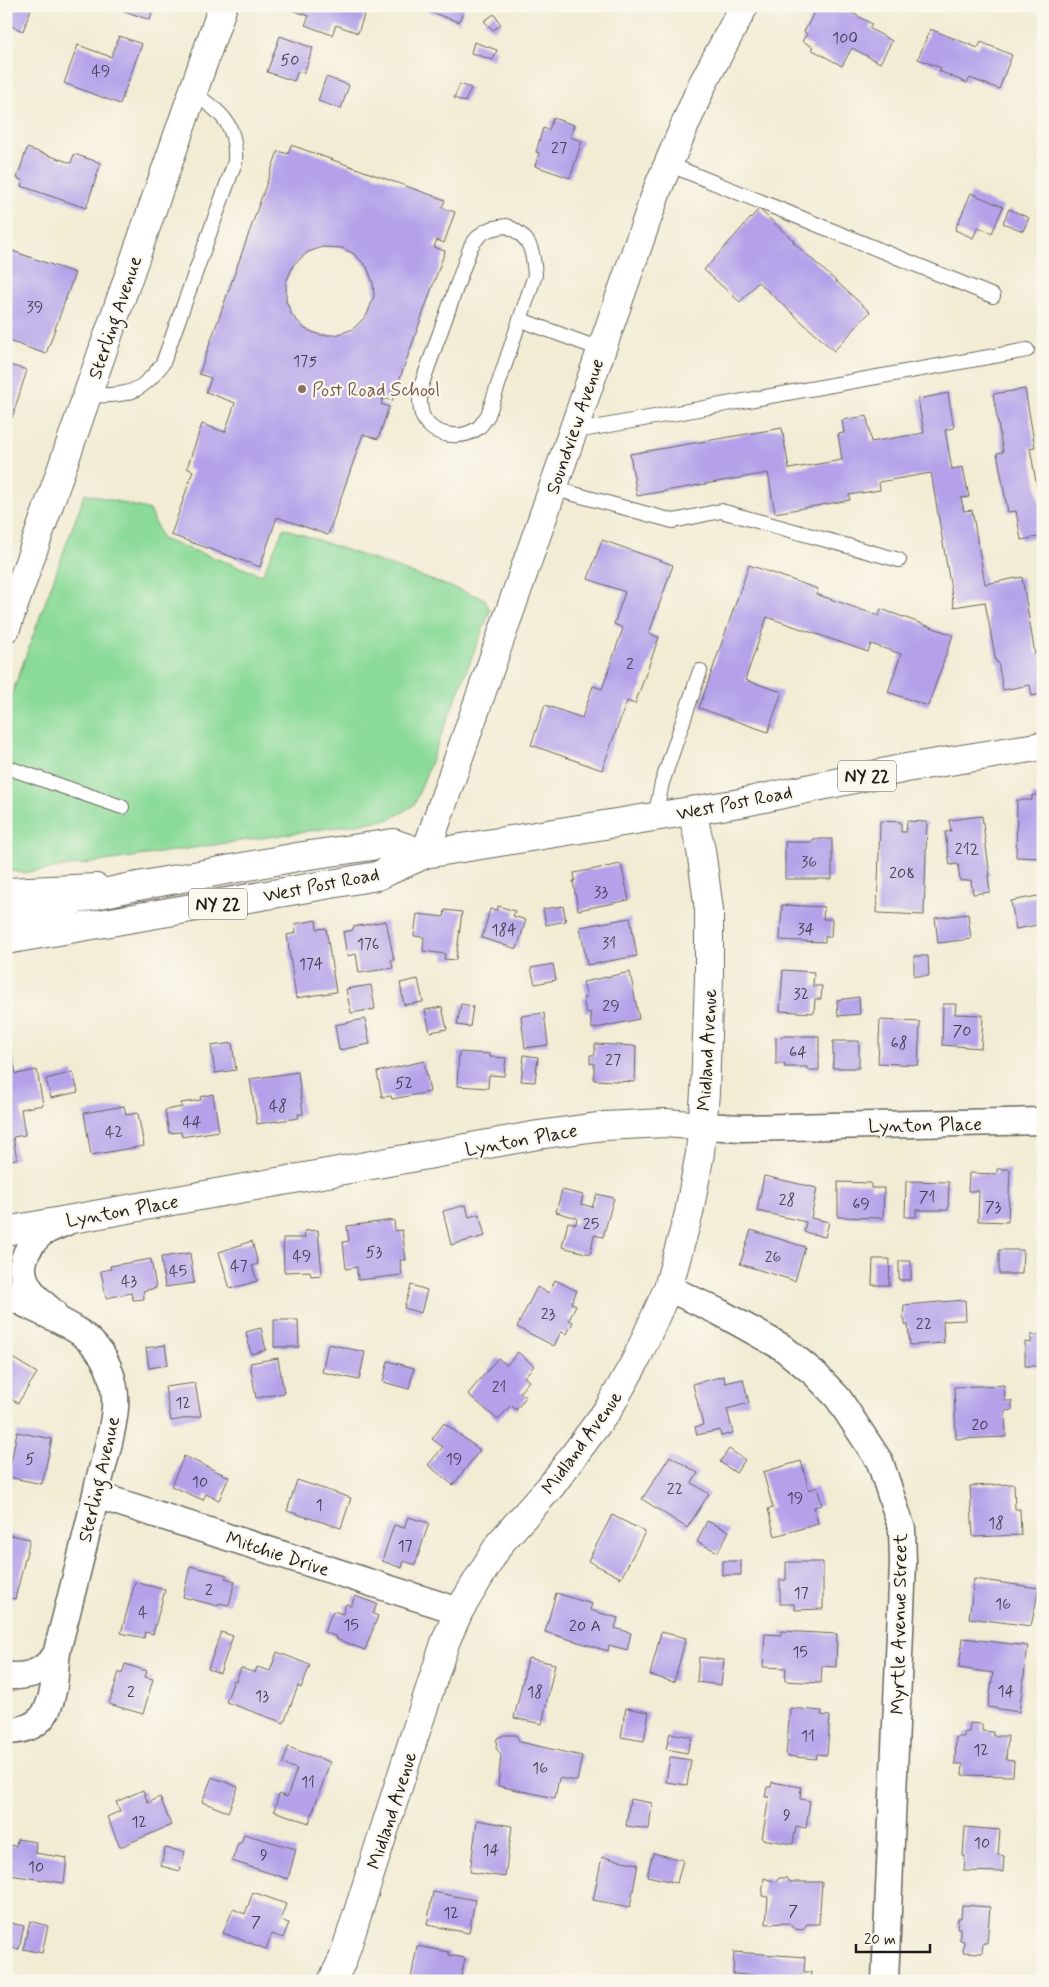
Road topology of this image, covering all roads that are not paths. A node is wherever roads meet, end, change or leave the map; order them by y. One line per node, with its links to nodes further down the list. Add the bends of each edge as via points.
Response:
1 (223, 6): 3 (street, Sterling Avenue)
2 (744, 6): 4 (street, Soundview Avenue, via 702,85)
3 (193, 92): 9 (street, Sterling Avenue); 9 (lane, via 228,123 236,143 235,162 163,363 152,379 136,390 118,395)
4 (668, 164): 5 (lane); 7 (street, Soundview Avenue)
5 (993, 296)
6 (521, 320): 6 (lane, via 535,275 529,243 520,232 507,226 491,228 479,235 471,246 420,389 423,417 433,429 448,435 465,435 480,427 488,415); 7 (lane)
7 (600, 349): 10 (street, Soundview Avenue)
8 (1027, 350): 10 (lane)
9 (87, 396): 13 (street, Sterling Avenue)
10 (572, 432): 11 (street, Soundview Avenue)
11 (552, 488): 12 (lane, via 673,521 721,512); 20 (street, Soundview Avenue)
12 (899, 560)
13 (6, 628)
14 (700, 671): 19 (lane, via 662,783)
15 (1043, 746): 18 (street, West Post Road / NY 22, via 906,768)
16 (6, 767): 17 (lane)
17 (122, 807)
18 (692, 811): 19 (street, West Post Road / NY 22); 26 (street, Midland Avenue, via 701,850 708,910 710,977)
19 (655, 817): 20 (street, West Post Road / NY 22)
20 (425, 854): 21 (street, West Post Road / NY 22, via 393,843); 24 (street, West Post Road / NY 22, via 377,876)
21 (127, 888): 22 (street); 23 (street, West Post Road / NY 22)
22 (6, 892)
23 (6, 912)
24 (6, 940)
25 (1043, 1121): 26 (street, Lynton Place, via 743,1128)
26 (703, 1126): 27 (street, Lynton Place, via 594,1127); 29 (street, Midland Avenue, via 689,1213)
27 (73, 1219): 28 (street, Lynton Place); 31 (street, Sterling Avenue, via 41,1234 25,1255 22,1275 40,1301)
28 (6, 1231)
29 (668, 1288): 33 (street, Midland Avenue, via 636,1360 609,1408 551,1486 500,1543); 38 (street, Myrtle Avenue Street, via 782,1347 816,1374 838,1398 880,1462 902,1529 904,1563)
30 (6, 1293): 31 (street, Sterling Avenue, via 18,1302)
31 (63, 1321): 32 (street, Sterling Avenue, via 81,1332 98,1350 108,1367 114,1392 111,1432)
32 (96, 1495): 33 (street, Mitchie Drive); 34 (street, Sterling Avenue)
33 (459, 1611): 37 (street, Midland Avenue, via 446,1640 343,1959)
34 (56, 1655): 35 (street, via 44,1669 20,1677); 36 (street, Sterling Avenue, via 55,1688 47,1710 30,1727)
35 (6, 1676)
36 (6, 1731)
37 (332, 1981)
38 (885, 1981)

